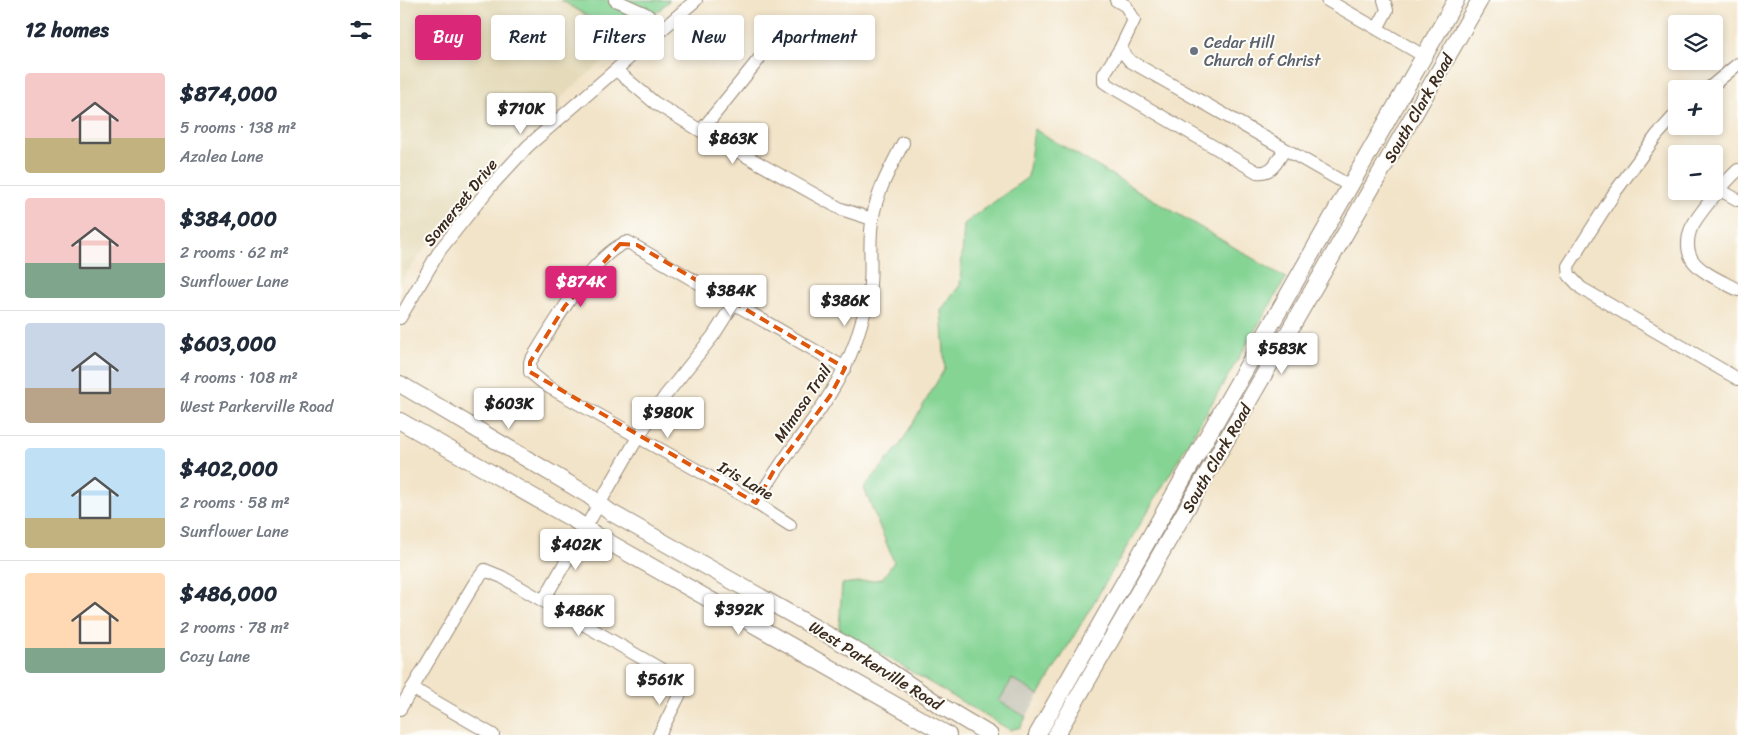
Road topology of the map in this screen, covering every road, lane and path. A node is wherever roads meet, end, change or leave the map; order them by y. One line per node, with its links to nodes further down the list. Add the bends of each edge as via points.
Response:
1 (615, 0): 8 (street)
2 (696, 0): 9 (street, Somerset Drive)
3 (1116, 0): 11 (street, via 1126,6 1134,20)
4 (1327, 0): 10 (street)
5 (1384, 0): 10 (street, via 1387,10)
6 (1456, 0): 12 (main road, South Clark Road)
7 (1480, 0): 16 (main road, South Clark Road)
8 (647, 15)
9 (664, 26)
10 (1376, 29): 12 (street)
11 (1120, 49): 22 (street, via 1130,61); 22 (street, via 1104,74 1104,82 1110,86 1257,172 1271,171)
12 (1424, 56): 16 (main road); 24 (main road, South Clark Road)
13 (627, 60): 17 (street, Somerset Drive)
14 (758, 60): 20 (street)
15 (1738, 64): 18 (street)
16 (1442, 67): 27 (main road, South Clark Road)
17 (616, 70): 20 (street, via 655,103); 33 (street, Somerset Drive, via 528,146 491,186 440,250)
18 (1719, 80)
19 (1668, 122): 35 (street, via 1615,192 1568,266 1569,275 1581,288)
20 (701, 131): 30 (street, via 841,209)
21 (903, 143): 30 (street, Mimosa Trail, via 878,192)
22 (1285, 149): 24 (street)
23 (1738, 170): 25 (street)
24 (1350, 186): 27 (main road); 50 (main road, South Clark Road)
25 (1723, 187)
26 (1723, 192): 29 (street)
27 (1367, 195): 51 (main road, South Clark Road)
28 (1712, 200): 31 (street, via 1690,230 1687,250 1705,271)
29 (1738, 200)
30 (872, 219): 34 (street, Mimosa Trail, via 870,285 856,341)
31 (1738, 290)
32 (734, 303): 34 (street); 38 (street); 38 (street, Iris Lane, via 628,242 611,251 565,306 530,362 530,372 547,386)
33 (400, 318)
34 (845, 368): 40 (street, Mimosa Trail, via 830,396 773,472)
35 (1738, 378)
36 (400, 384): 39 (main road, West Parkerville Road)
37 (400, 422): 42 (main road, West Parkerville Road)
38 (638, 438): 39 (street); 40 (street, Iris Lane)
39 (600, 503): 42 (street); 49 (main road, West Parkerville Road, via 610,512 876,662)
40 (756, 503): 41 (street, Iris Lane)
41 (790, 525)
42 (585, 528): 43 (street); 48 (main road, West Parkerville Road)
43 (543, 601): 44 (street, via 502,576 485,570); 47 (street, via 671,675 683,688)
44 (412, 688): 45 (street); 46 (street)
45 (400, 709)
46 (493, 735)
47 (659, 735)
48 (948, 735)
49 (990, 735)
50 (1038, 735)
51 (1056, 735)

